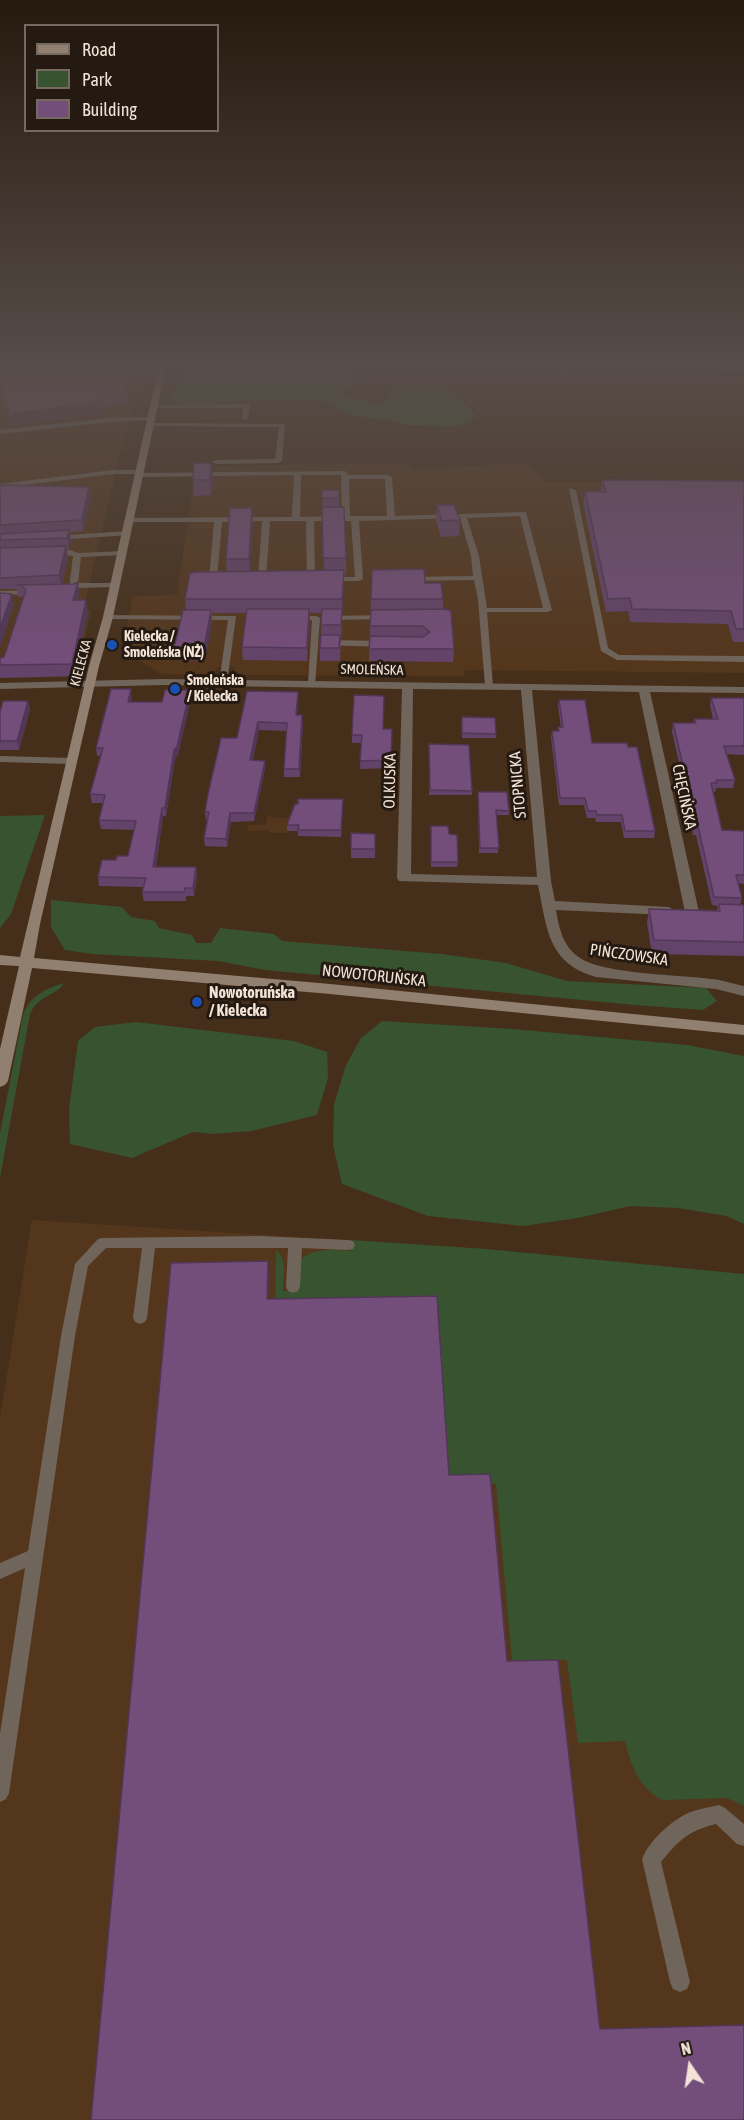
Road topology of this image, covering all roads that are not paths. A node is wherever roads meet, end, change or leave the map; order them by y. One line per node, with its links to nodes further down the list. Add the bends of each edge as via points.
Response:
1 (141, 468): 2 (street, KIELECKA)
2 (140, 473): 3 (lane); 5 (lane, via 113,472); 14 (street, KIELECKA)
3 (298, 473): 4 (lane, via 345,473); 9 (lane)
4 (345, 477): 8 (lane); 11 (lane, via 388,477)
5 (0, 486)
6 (572, 490): 46 (lane, via 604,648 617,657)
7 (463, 516): 11 (lane); 20 (lane); 37 (lane, via 523,514 548,610)
8 (350, 517): 10 (lane); 11 (lane); 21 (lane)
9 (296, 518): 10 (lane); 13 (lane)
10 (310, 518): 29 (lane)
11 (392, 518)
12 (218, 519): 13 (lane); 14 (lane); 24 (lane, via 213,580)
13 (266, 519): 26 (lane)
14 (130, 520): 15 (street, KIELECKA)
15 (127, 533): 16 (lane); 18 (street, KIELECKA)
16 (50, 538)
17 (43, 553): 19 (lane)
18 (122, 553): 19 (lane); 30 (street, KIELECKA)
19 (77, 555): 31 (lane)
20 (477, 578): 23 (lane); 37 (lane)
21 (358, 579): 22 (lane); 29 (lane)
22 (370, 579)
23 (394, 579)
24 (233, 580)
25 (252, 580): 26 (lane)
26 (262, 580): 27 (lane)
27 (272, 580)
28 (301, 580): 29 (lane)
29 (311, 580)
30 (115, 585): 31 (lane); 38 (street, KIELECKA)
31 (75, 586): 33 (lane, via 73,591)
32 (42, 592): 34 (lane)
33 (52, 592)
34 (0, 593)
35 (0, 601): 36 (lane)
36 (22, 601)
37 (483, 610): 52 (lane)
38 (108, 617): 40 (lane); 48 (street, KIELECKA)
39 (397, 617): 43 (lane)
40 (233, 618): 41 (lane); 47 (lane)
41 (245, 618)
42 (281, 618): 43 (lane)
43 (316, 618): 44 (lane)
44 (315, 643): 45 (lane); 49 (lane)
45 (401, 644)
46 (744, 659)
47 (223, 683): 48 (street, SMOLEŃSKA); 49 (street, SMOLEŃSKA)
48 (90, 684): 51 (street, SMOLEŃSKA); 57 (street, KIELECKA)
49 (312, 684): 50 (street, SMOLEŃSKA)
50 (408, 685): 52 (street, SMOLEŃSKA); 58 (street, OLKUSKA, via 404,878)
51 (0, 686)
52 (489, 686): 53 (street, SMOLEŃSKA)
53 (526, 687): 54 (street, SMOLEŃSKA); 58 (street, STOPNICKA)
54 (644, 688): 55 (street, SMOLEŃSKA); 59 (street, CHĘCIŃSKA, via 697,912)
55 (744, 690)
56 (0, 759): 57 (lane)
57 (71, 761): 61 (street, KIELECKA)
58 (544, 881): 59 (street, STOPNICKA)
59 (549, 905): 62 (street, PIŃCZOWSKA, via 555,935 569,959 580,967 716,984)
60 (0, 960): 61 (street, NOWOTORUŃSKA)
61 (25, 962): 63 (street, NOWOTORUŃSKA); 64 (street, KIELECKA)
62 (744, 992)
63 (744, 1030)
64 (0, 1081)
65 (295, 1242): 66 (lane); 67 (lane); 68 (lane)
66 (148, 1243): 69 (lane); 70 (lane, via 103,1244 82,1264)
67 (348, 1245)
68 (293, 1287)
69 (140, 1318)
70 (36, 1556): 71 (lane); 72 (lane)
71 (0, 1571)
72 (0, 1793)
73 (744, 1837): 74 (lane, via 718,1814 691,1821 651,1859)
74 (680, 1982)

